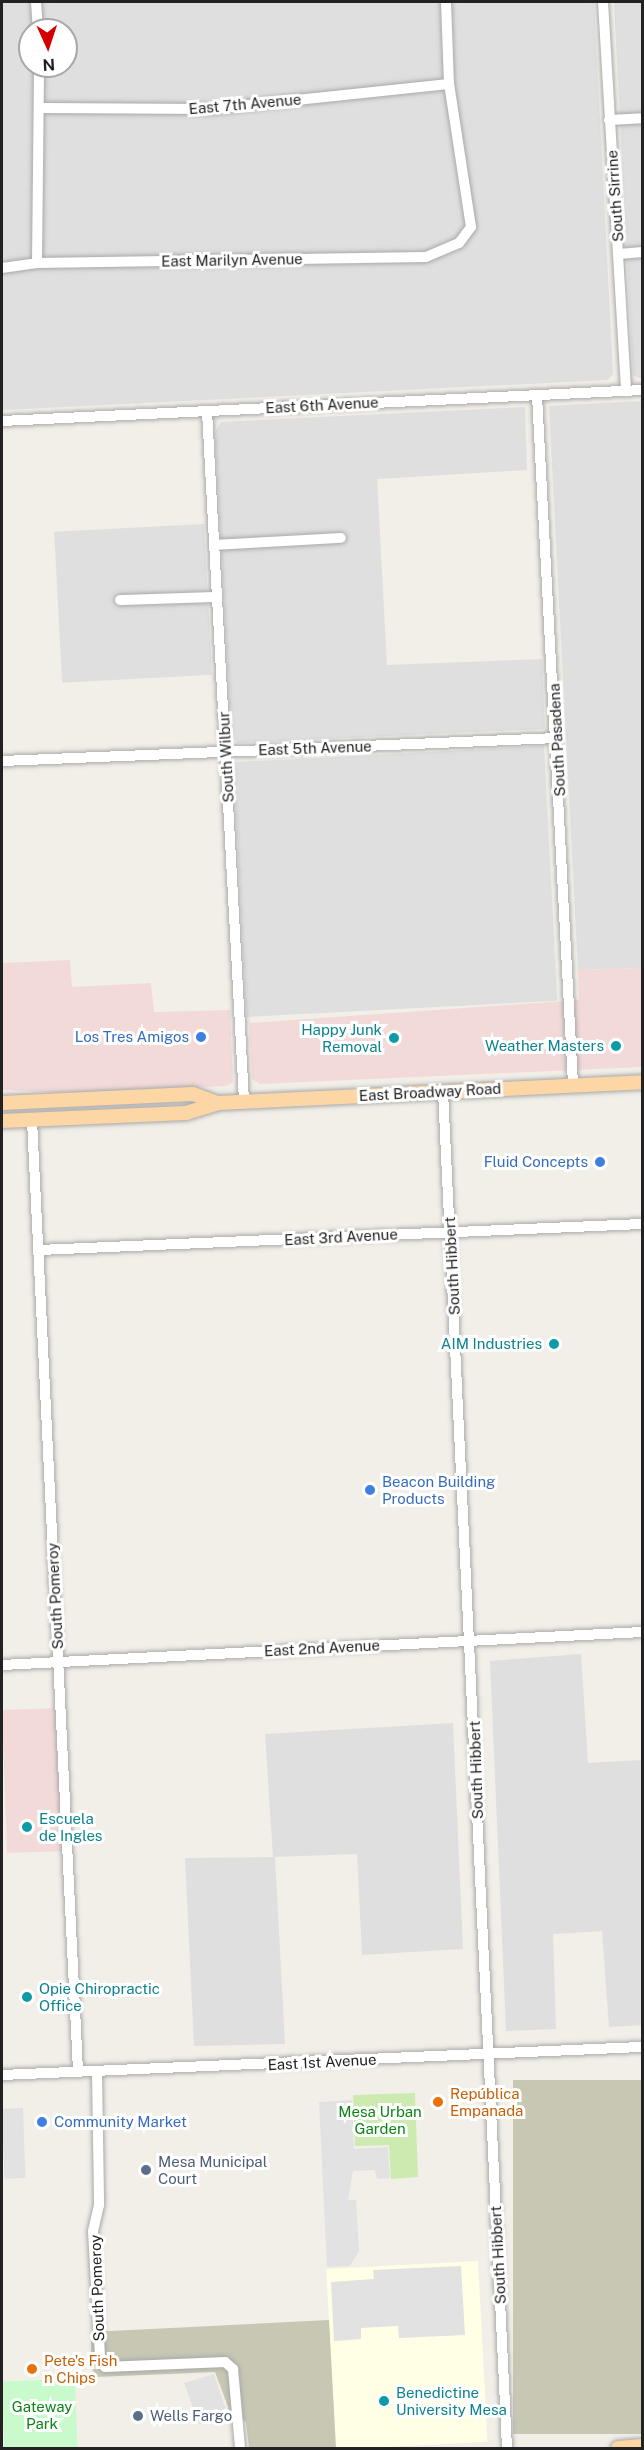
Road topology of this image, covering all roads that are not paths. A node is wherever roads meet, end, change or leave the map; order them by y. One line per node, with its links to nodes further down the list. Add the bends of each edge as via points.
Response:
1 (36, 2): 4 (street)
2 (446, 2): 6 (street)
3 (603, 2): 9 (street, South Sirrine)
4 (37, 18)
5 (40, 78): 7 (street)
6 (449, 84): 7 (street, East 7th Avenue, via 212,109); 12 (street, East Marilyn Avenue, via 471,227 459,243 426,257)
7 (41, 108): 12 (street, via 34,224)
8 (642, 118): 9 (street)
9 (609, 120): 11 (street, South Sirrine)
10 (642, 252): 11 (street)
11 (619, 254): 15 (street, South Sirrine)
12 (37, 263): 13 (street, East Marilyn Avenue)
13 (2, 268)
14 (642, 390): 15 (street, East 6th Avenue)
15 (626, 391): 16 (street, East 6th Avenue)
16 (537, 395): 17 (street, East 6th Avenue); 23 (street, South Pasadena)
17 (207, 411): 18 (street, East 6th Avenue); 20 (street, South Wilbur)
18 (2, 421)
19 (341, 538): 20 (street)
20 (214, 545): 21 (street, South Wilbur)
21 (217, 597): 22 (street); 24 (street, South Wilbur)
22 (120, 600)
23 (557, 738): 24 (street, East 5th Avenue); 27 (street, South Pasadena)
24 (225, 752): 25 (street, East 5th Avenue); 29 (street, South Wilbur)
25 (2, 761)
26 (642, 1082): 27 (main road, East Broadway Road)
27 (573, 1085): 28 (main road, East Broadway Road)
28 (443, 1091): 29 (main road, East Broadway Road); 35 (street, South Hibbert)
29 (244, 1102): 31 (main road, East Broadway Road)
30 (2, 1103): 31 (main road, East Broadway Road, via 193,1094)
31 (218, 1103): 32 (main road, East Broadway Road, via 186,1113)
32 (33, 1120): 33 (main road, East Broadway Road); 36 (street, South Pomeroy)
33 (2, 1121)
34 (642, 1224): 35 (street, East 3rd Avenue)
35 (450, 1232): 36 (street, East 3rd Avenue); 38 (street, South Hibbert)
36 (39, 1250): 39 (street, South Pomeroy)
37 (642, 1632): 38 (street, East 2nd Avenue)
38 (470, 1641): 39 (street, East 2nd Avenue); 42 (street, South Hibbert)
39 (58, 1662): 40 (street, East 2nd Avenue); 43 (street, South Pomeroy)
40 (2, 1665)
41 (642, 2047): 42 (street, East 1st Avenue)
42 (488, 2054): 44 (street, East 1st Avenue); 48 (street, South Hibbert)
43 (78, 2072): 44 (street, East 1st Avenue); 45 (street, East 1st Avenue)
44 (97, 2072): 47 (street, South Pomeroy, via 99,2205 93,2231 100,2357 105,2367 225,2362 233,2369)
45 (2, 2075)
46 (642, 2446): 49 (main road)
47 (239, 2448)
48 (507, 2448)
49 (618, 2448)

